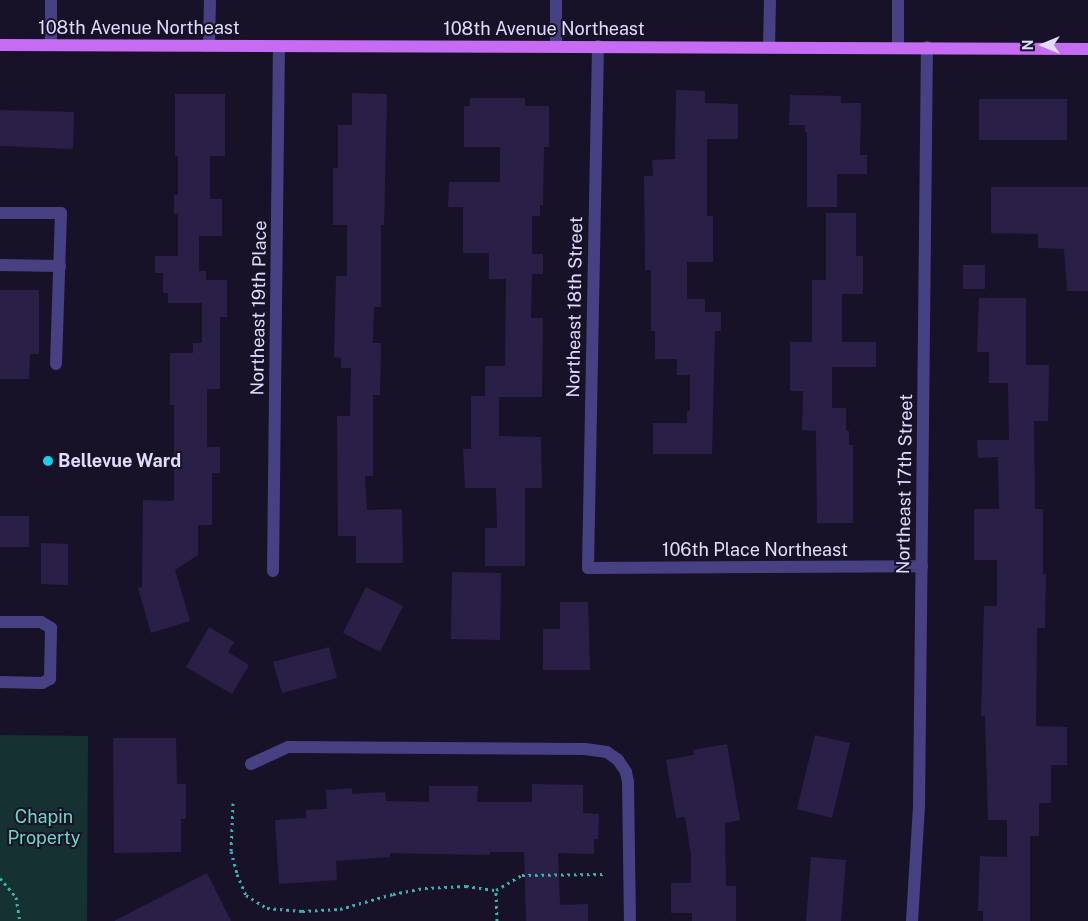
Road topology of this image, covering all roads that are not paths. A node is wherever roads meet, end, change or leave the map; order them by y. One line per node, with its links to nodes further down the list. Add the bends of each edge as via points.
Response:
1 (51, 0): 7 (street)
2 (210, 0): 8 (street)
3 (556, 0): 10 (street)
4 (770, 0): 12 (street)
5 (898, 0): 13 (street)
6 (0, 45): 7 (main road, 108th Avenue Northeast)
7 (51, 45): 8 (main road, 108th Avenue Northeast)
8 (209, 46): 9 (main road, 108th Avenue Northeast)
9 (279, 46): 10 (main road, 108th Avenue Northeast); 22 (street, Northeast 19th Place)
10 (556, 46): 11 (main road, 108th Avenue Northeast)
11 (598, 46): 12 (main road, 108th Avenue Northeast); 21 (street, Northeast 18th Street)
12 (769, 46): 13 (main road, 108th Avenue Northeast)
13 (898, 47): 14 (main road, 108th Avenue Northeast)
14 (927, 47): 15 (main road, 108th Avenue Northeast); 20 (street, Northeast 17th Street)
15 (1088, 49)
16 (0, 213): 18 (street, via 61,213)
17 (0, 265): 18 (street)
18 (60, 266): 19 (street)
19 (56, 364)
20 (922, 566): 21 (street, 106th Place Northeast); 27 (street, Northeast 17th Street, via 919,806)
21 (588, 568)
22 (273, 571)
23 (0, 622): 24 (street, via 41,622 51,628 50,679 42,683)
24 (0, 682)
25 (251, 764): 26 (street, via 288,747 585,749 607,752 618,760 628,782)
26 (630, 921)
27 (912, 921)

